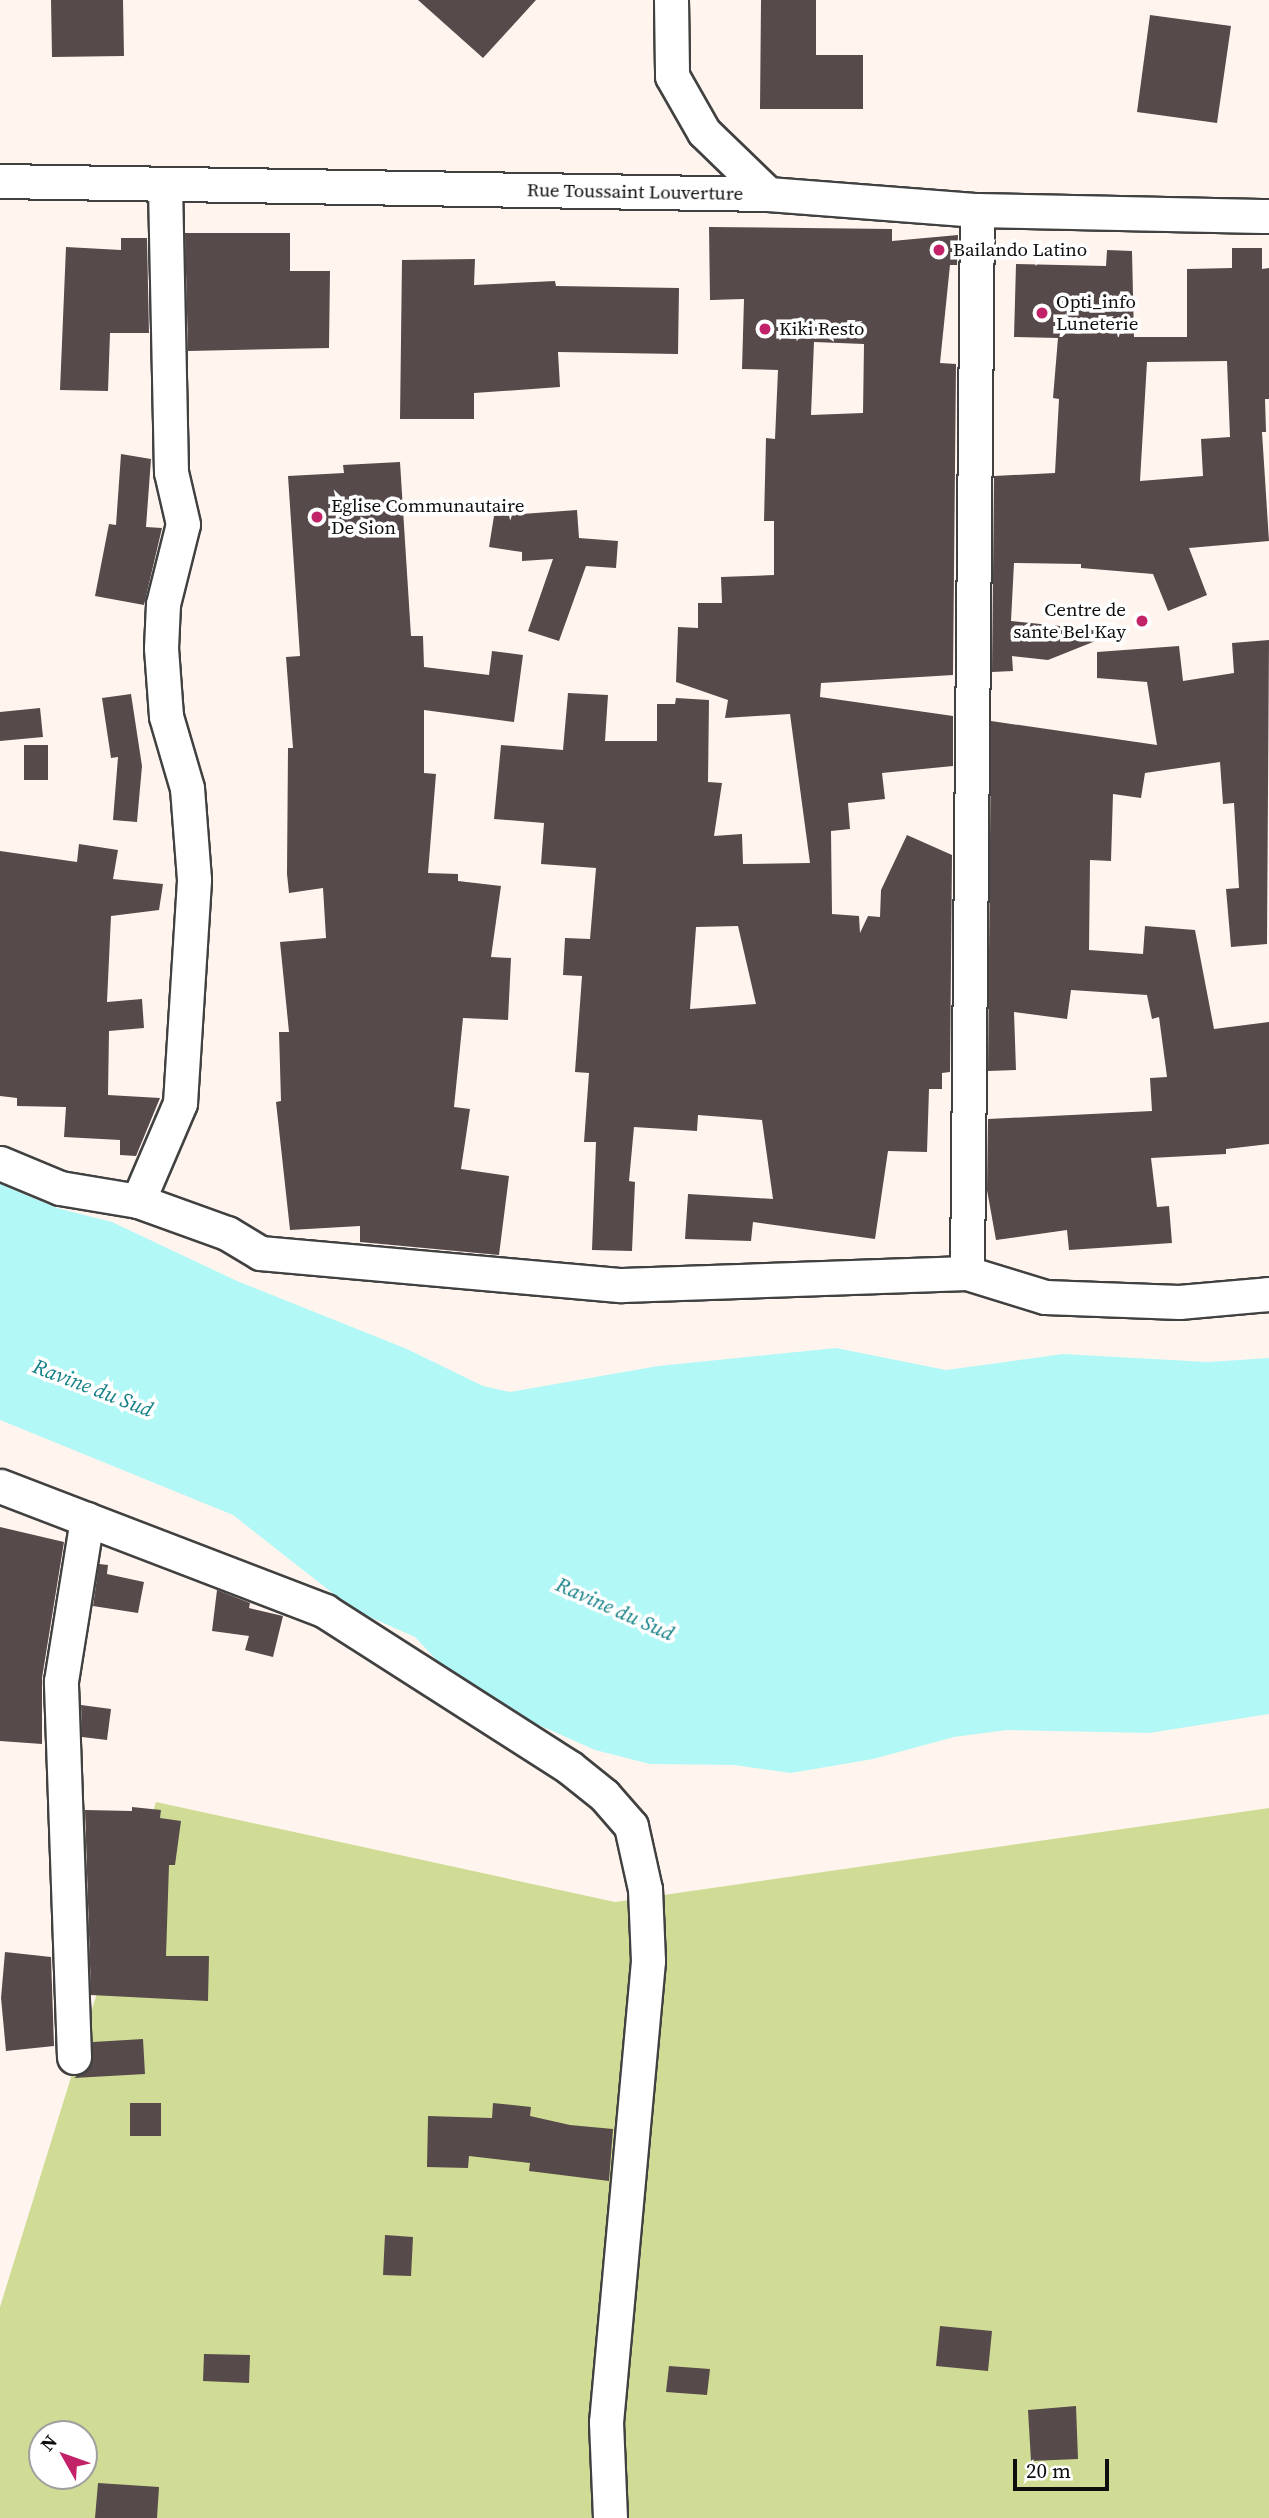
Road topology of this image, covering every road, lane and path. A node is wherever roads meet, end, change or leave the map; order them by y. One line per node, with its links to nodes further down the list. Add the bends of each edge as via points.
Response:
1 (671, 0): 4 (street, via 671,76 704,132)
2 (0, 181): 3 (street, Rue Toussaint Louverture)
3 (164, 184): 4 (street, Rue Toussaint Louverture); 8 (street, via 171,472 183,524 163,604 161,648 166,716 187,788 194,879 180,1103)
4 (768, 194): 5 (street, Rue Toussaint Louverture)
5 (977, 210): 6 (street, Rue Toussaint Louverture); 9 (street)
6 (1269, 216)
7 (0, 1163): 8 (street, via 60,1188)
8 (138, 1201): 9 (street, via 227,1233 260,1253 622,1285)
9 (967, 1273): 10 (street, via 1045,1297 1179,1302)
10 (1269, 1294)
11 (0, 1486): 12 (street)
12 (87, 1519): 13 (street, via 61,1681); 14 (street, via 325,1611 569,1767 604,1795 631,1826 645,1889 648,1961 606,2422)
13 (74, 2057)
14 (610, 2518)

